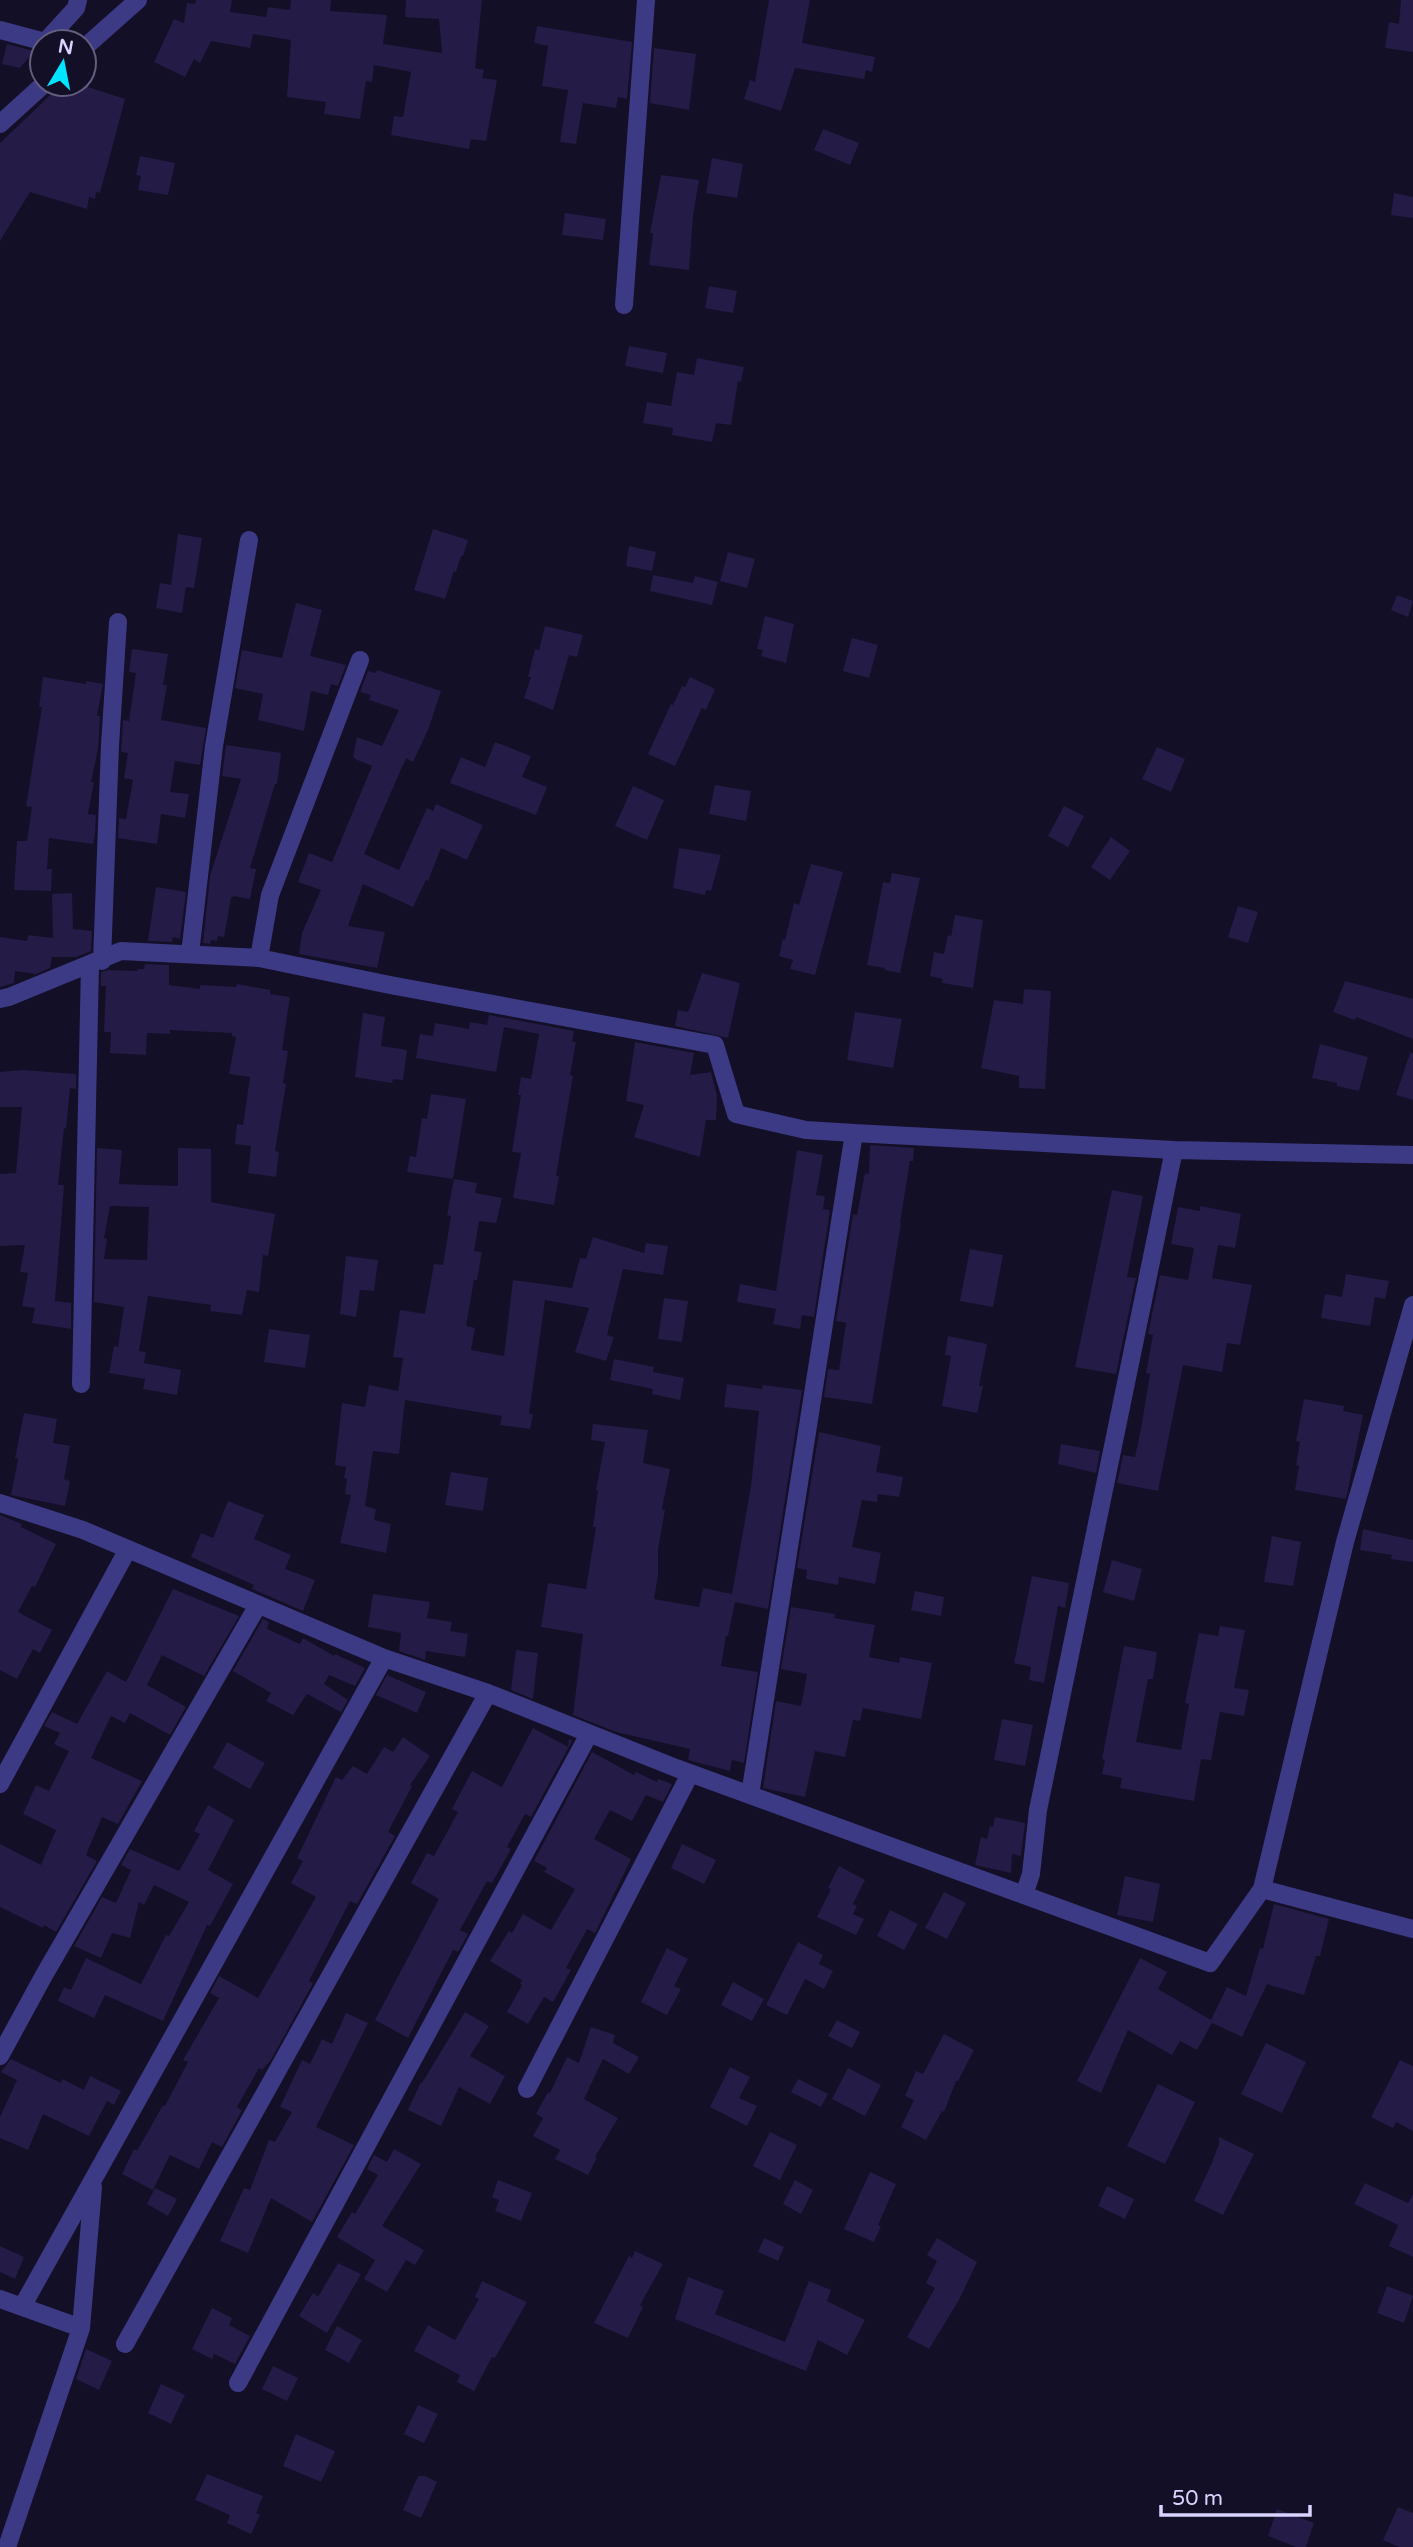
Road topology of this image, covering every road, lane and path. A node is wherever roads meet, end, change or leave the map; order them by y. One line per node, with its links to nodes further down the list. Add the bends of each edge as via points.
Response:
1 (78, 0): 4 (street, via 76,8 44,41)
2 (138, 0): 5 (street)
3 (646, 0): 8 (street)
4 (0, 30)
5 (98, 36)
6 (29, 98): 7 (street)
7 (0, 124)
8 (624, 305)
9 (249, 540): 12 (street, via 214,746)
10 (118, 622): 14 (street)
11 (360, 660): 13 (street, via 270,895)
12 (190, 954): 13 (street); 14 (street, via 121,951)
13 (259, 958): 16 (street, via 715,1045 736,1114 806,1130)
14 (96, 963): 15 (street); 20 (street)
15 (0, 999)
16 (854, 1133): 17 (street); 29 (street)
17 (1174, 1150): 18 (street); 31 (street)
18 (1413, 1155)
19 (1413, 1305): 30 (street, via 1345,1542)
20 (81, 1384)
21 (1, 1507): 22 (street, via 83,1530)
22 (128, 1549): 23 (street); 28 (street)
23 (258, 1605): 24 (street); 33 (street)
24 (384, 1658): 25 (street); 35 (street)
25 (488, 1693): 26 (street); 39 (street)
26 (590, 1734): 27 (street); 40 (street)
27 (691, 1774): 29 (street); 34 (street)
28 (0, 1784)
29 (750, 1795): 31 (street)
30 (1262, 1889): 31 (street, via 1210,1963); 32 (street)
31 (1024, 1895)
32 (1413, 1929)
33 (0, 2056)
34 (527, 2089)
35 (93, 2180): 37 (street); 38 (street)
36 (0, 2299): 37 (street)
37 (22, 2307): 38 (street)
38 (81, 2328): 41 (street)
39 (125, 2344)
40 (239, 2383)
41 (7, 2547)

